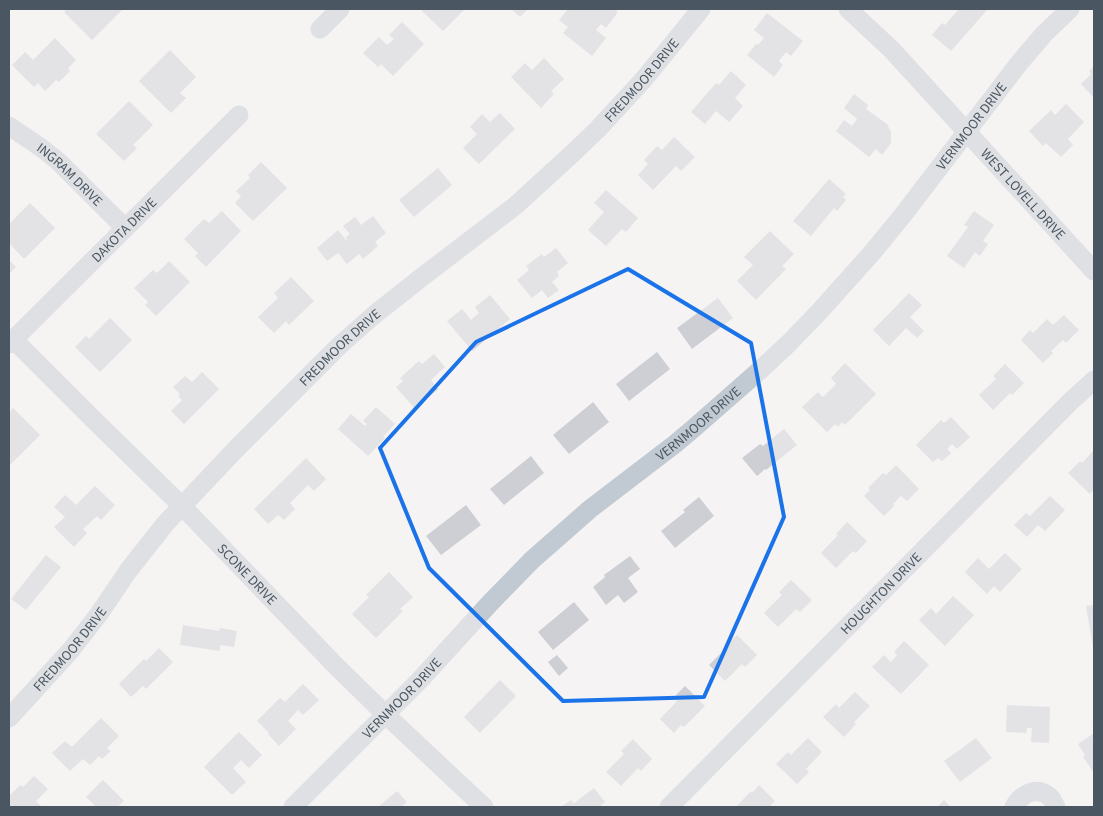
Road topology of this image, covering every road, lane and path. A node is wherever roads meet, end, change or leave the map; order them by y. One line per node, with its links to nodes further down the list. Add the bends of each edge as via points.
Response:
1 (340, 9): 5 (street)
2 (701, 9): 13 (street, FREDMOOR DRIVE, via 644,79 573,153 515,206 402,292 347,339)
3 (848, 9): 8 (street, WEST LOVELL DRIVE, via 891,49)
4 (1070, 9): 8 (street, VERNMOOR DRIVE, via 1020,62)
5 (320, 28)
6 (239, 115): 9 (street, DAKOTA DRIVE)
7 (9, 126): 9 (street, INGRAM DRIVE, via 59,162)
8 (967, 132): 10 (street, WEST LOVELL DRIVE); 14 (street, VERNMOOR DRIVE, via 872,254 788,344 675,444 590,509 532,560)
9 (125, 228): 11 (street, DAKOTA DRIVE)
10 (1094, 271)
11 (11, 342): 13 (street, SCONE DRIVE)
12 (1094, 380): 18 (street, HOUGHTON DRIVE)
13 (182, 506): 14 (street, SCONE DRIVE); 15 (street, FREDMOOR DRIVE, via 147,546 71,650)
14 (386, 715): 16 (street, VERNMOOR DRIVE); 17 (street, SCONE DRIVE)
15 (9, 718)
16 (293, 807)
17 (484, 807)
18 (669, 807)
19 (1014, 807): 20 (street, via 1022,796 1043,792)
20 (1056, 807)

